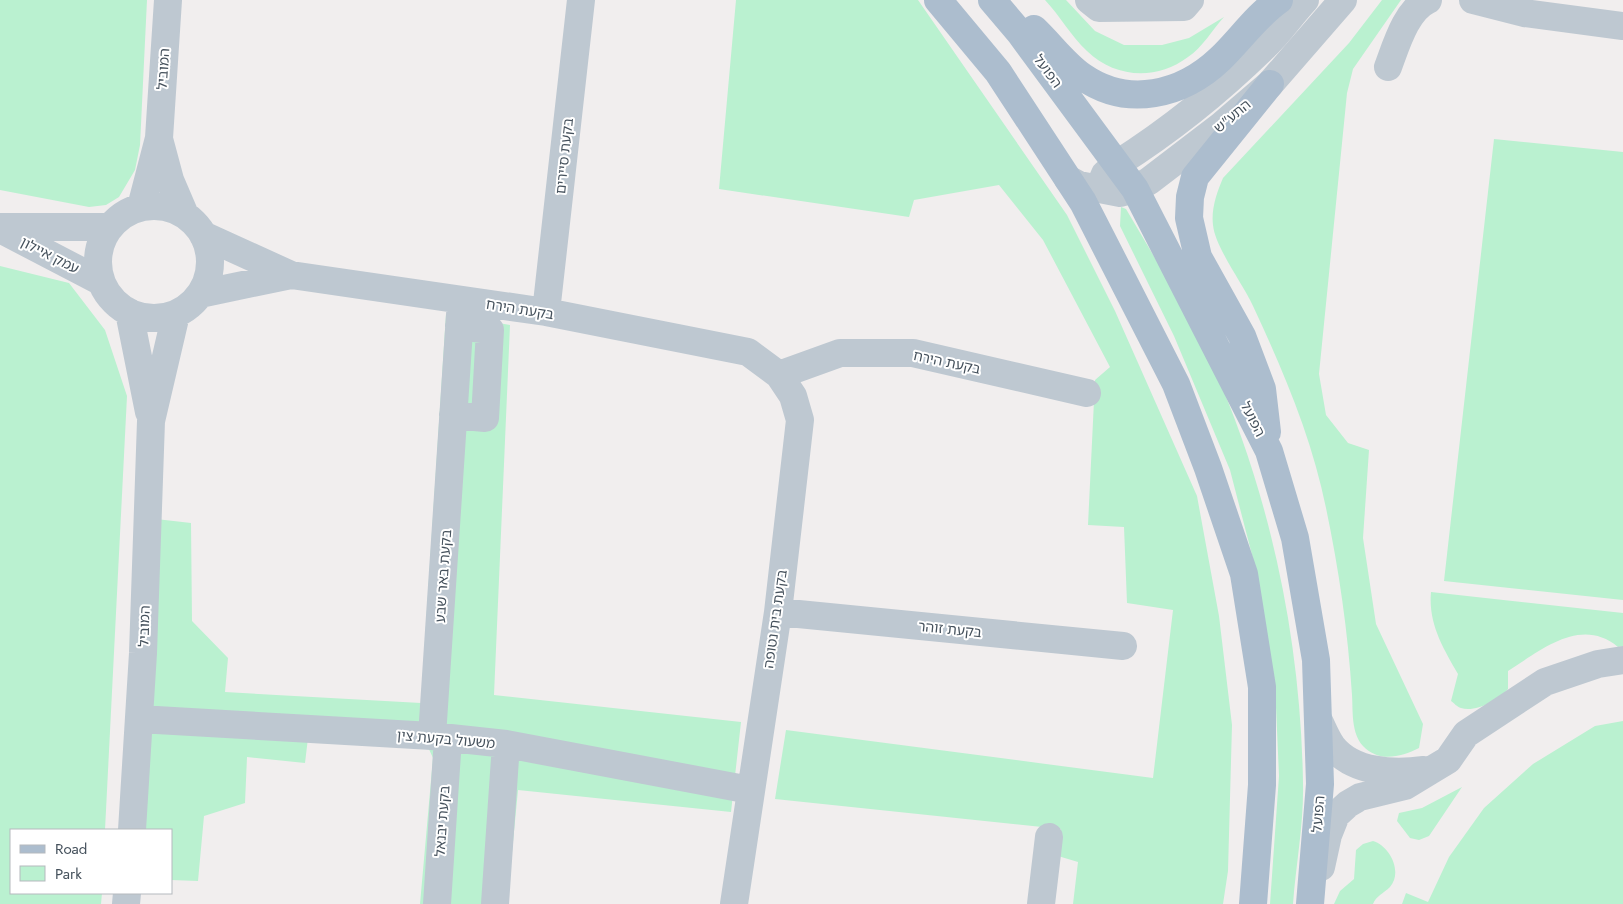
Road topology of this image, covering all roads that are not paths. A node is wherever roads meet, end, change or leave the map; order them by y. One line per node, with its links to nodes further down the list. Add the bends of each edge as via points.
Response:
1 (168, 0): 16 (street, המוביל)
2 (580, 0): 31 (street, בקעת סיירים)
3 (938, 0): 18 (main road, via 998,72)
4 (992, 0): 17 (main road, הפועל)
5 (1002, 0): 8 (main road, via 1082,76 1103,88 1146,95 1182,87 1189,82 1218,61)
6 (1089, 0): 7 (street, via 1099,8 1184,7)
7 (1190, 0)
8 (1279, 0)
9 (1304, 0): 17 (street, via 1266,46 1206,98)
10 (1343, 0): 15 (street, התע"ש)
11 (1428, 0): 14 (street, via 1413,13)
12 (1473, 0): 13 (street, via 1524,13)
13 (1623, 26)
14 (1388, 67)
15 (1270, 84): 19 (street, התע"ש, via 1180,159); 38 (main road, via 1196,177 1190,197 1189,218 1198,257 1242,336 1262,389)
16 (159, 138): 21 (street, המוביל); 22 (street, המוביל, via 170,180)
17 (1117, 164): 19 (main road, הפועל); 20 (street, via 1105,174)
18 (1068, 179): 20 (street, התע"ש); 26 (main road)
19 (1135, 189): 20 (street, התע"ש, via 1120,193); 38 (main road, הפועל)
20 (1098, 190): 26 (street, via 1096,208)
21 (141, 207): 22 (street, via 171,208); 23 (street, via 124,214)
22 (185, 215): 25 (street)
23 (110, 227): 24 (street, עמק איילון); 28 (street, via 100,243 97,262)
24 (0, 228): 28 (street, עמק איילון)
25 (203, 235): 27 (street, בקעת הירח); 29 (street, via 209,249 210,265)
26 (1100, 236): 55 (main road, via 1176,384 1244,574 1262,687 1262,785)
27 (291, 276): 29 (street, בקעת הירח); 32 (street, בקעת הירח)
28 (100, 280): 30 (street, via 117,305)
29 (200, 294): 33 (street)
30 (129, 312): 33 (street, via 160,318); 37 (street, המוביל)
31 (546, 312): 32 (street, בקעת הירח); 34 (street, בקעת הירח)
32 (460, 313): 44 (street, בקעת באר שבע)
33 (176, 314): 37 (street, המוביל)
34 (748, 352): 35 (street, בקעת בית נטופה)
35 (779, 375): 36 (street, בקעת הירח, via 840,353 913,354); 39 (street, בקעת בית נטופה, via 793,396 800,420)
36 (1087, 393)
37 (151, 421): 42 (street, המוביל)
38 (1270, 451): 43 (main road, הפועל, via 1295,538 1316,660)
39 (778, 612): 40 (street, בקעת זוהר); 47 (street, בקעת בית נטופה)
40 (1123, 646)
41 (1623, 660): 46 (street, via 1598,664 1545,682 1466,734 1448,760)
42 (139, 719): 44 (street, משעול בקעת צין); 48 (street, המוביל)
43 (1319, 721): 46 (street, via 1333,747 1353,762 1372,770 1391,772); 50 (main road, הפועל, via 1320,784)
44 (440, 737): 45 (street, משעול בקעת צין); 51 (street, בקעת יבנאל)
45 (506, 744): 47 (street, משעול בקעת צין); 52 (street)
46 (1433, 769): 50 (street, via 1405,786 1360,797 1336,814)
47 (750, 790): 53 (street, בקעת בית נטופה)
48 (132, 829)
49 (1048, 838): 54 (street)
50 (1311, 896)
51 (437, 904)
52 (495, 904)
53 (734, 904)
54 (1040, 904)
55 (1254, 904)

